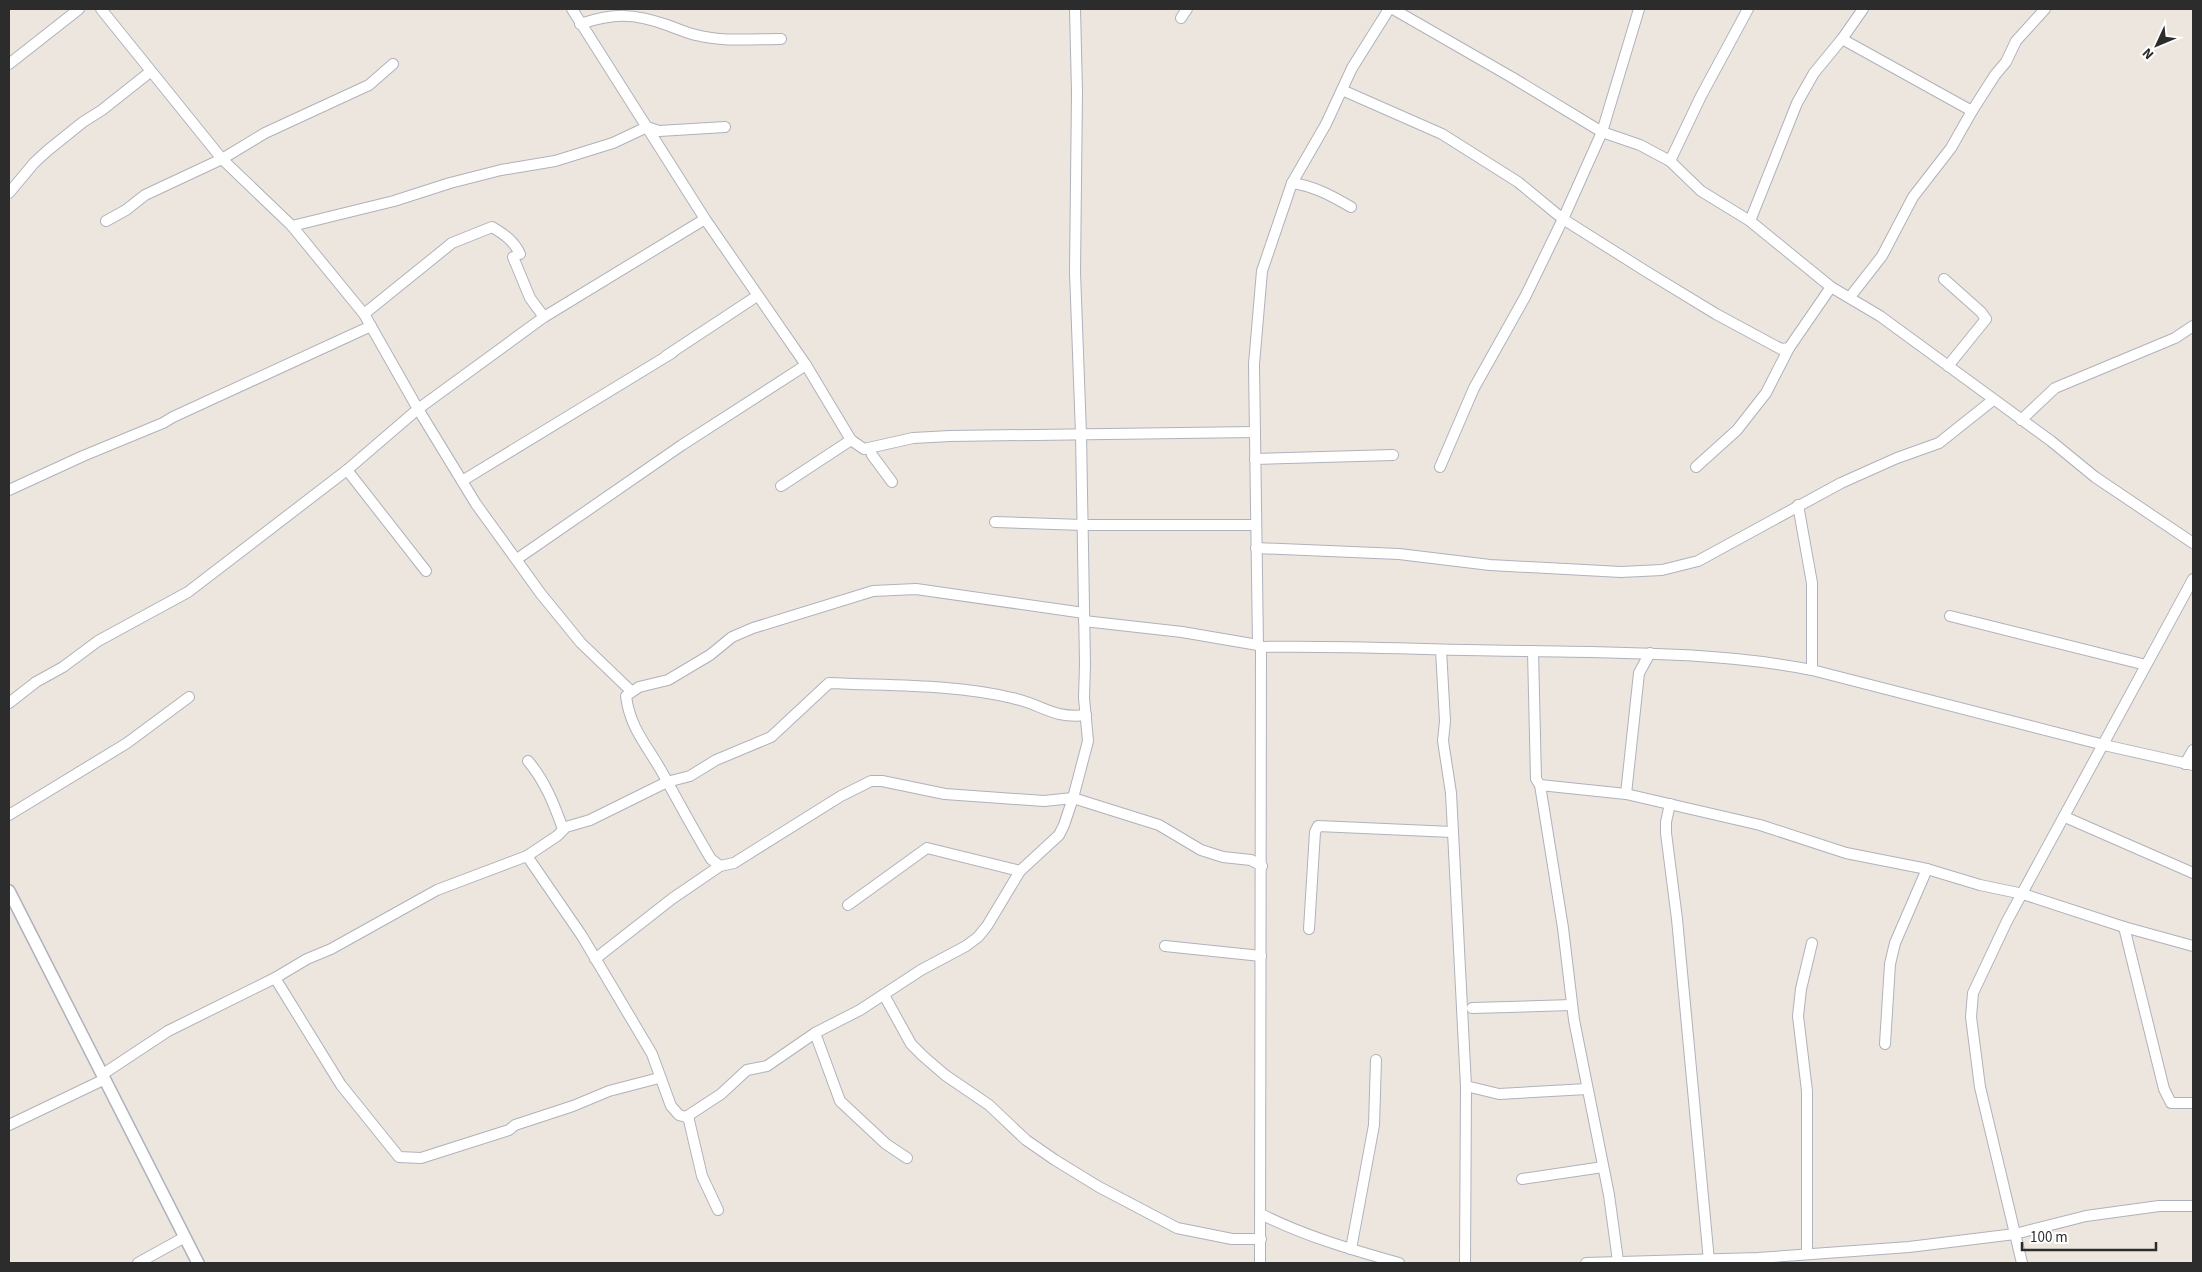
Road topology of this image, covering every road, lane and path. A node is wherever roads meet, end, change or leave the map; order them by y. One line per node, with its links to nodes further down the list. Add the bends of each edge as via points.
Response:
1 (79, 9): 15 (street)
2 (101, 9): 17 (street)
3 (572, 9): 12 (street)
4 (1075, 9): 50 (street, via 1074,272)
5 (1389, 9): 18 (street)
6 (1393, 9): 22 (street)
7 (1639, 9): 22 (street)
8 (1748, 9): 24 (street)
9 (1863, 9): 14 (street)
10 (2045, 9): 19 (street, via 2016,41 2006,62)
11 (605, 13): 12 (street); 13 (street, via 641,17 696,36)
12 (580, 24): 20 (street)
13 (781, 39)
14 (1842, 40): 19 (street); 31 (street, via 1814,73 1797,103)
15 (9, 64)
16 (393, 64): 23 (street, via 368,84 265,134)
17 (150, 72): 23 (street); 26 (street, via 34,163)
18 (1342, 90): 25 (street); 29 (street, via 1442,134 1518,182)
19 (1972, 111): 36 (street, via 1951,148 1913,197 1882,256)
20 (647, 127): 21 (street, via 659,131); 28 (street); 32 (street, via 613,143 555,161 501,170)
21 (725, 127)
22 (1602, 132): 24 (street, via 1640,145); 29 (street)
23 (222, 160): 30 (street, via 145,195); 32 (street)
24 (1670, 161): 31 (street, via 1701,191)
25 (1292, 183): 27 (street, via 1328,193); 49 (street, via 1262,271 1254,364)
26 (9, 193)
27 (1351, 207)
28 (705, 219): 35 (street); 38 (street)
29 (1564, 219): 41 (street, via 1716,314 1781,349); 56 (street, via 1474,388)
30 (106, 221)
31 (1750, 221): 34 (street)
32 (292, 226): 37 (street)
33 (1944, 279): 44 (street, via 1986,319)
34 (1831, 287): 36 (street); 41 (street)
35 (757, 296): 42 (street); 43 (street)
36 (1850, 296): 44 (street)
37 (364, 314): 38 (street, via 452,243 492,227 505,234 516,246 516,256 530,298); 39 (street)
38 (544, 317): 47 (street)
39 (371, 326): 47 (street); 62 (street, via 163,423)
40 (2193, 326): 48 (street, via 2175,338 2056,388)
41 (1790, 348): 57 (street, via 1766,393 1737,430)
42 (672, 353): 45 (street); 59 (street)
43 (806, 365): 51 (street); 52 (street); 69 (street)
44 (1948, 366): 46 (street)
45 (611, 392)
46 (1993, 400): 48 (street); 63 (street, via 1938,443 1857,476)
47 (418, 409): 58 (street); 59 (street)
48 (2022, 420): 67 (street, via 2124,498)
49 (1255, 432): 50 (street); 55 (street)
50 (1081, 434): 53 (street, via 913,438); 66 (street)
51 (687, 436)
52 (851, 440): 53 (street, via 864,450); 61 (street)
53 (870, 449): 60 (street)
54 (1393, 455): 55 (street)
55 (1255, 458): 65 (street)
56 (1440, 467)
57 (1696, 467)
58 (347, 470): 70 (street); 82 (street, via 188,592 98,640)
59 (462, 480): 69 (street)
60 (892, 482)
61 (781, 486)
62 (9, 490)
63 (1798, 506): 68 (street, via 1698,562 1662,570 1621,572 1490,565 1399,554); 79 (street, via 1812,584)
64 (995, 522): 66 (street)
65 (1256, 525): 66 (street); 68 (street)
66 (1083, 526): 73 (street)
67 (2193, 543)
68 (1256, 548): 74 (street)
69 (516, 559): 80 (street, via 581,643)
70 (426, 571)
71 (2193, 579): 78 (street)
72 (1950, 616): 78 (street)
73 (1084, 617): 74 (street); 80 (street, via 916,589 873,591 732,636 710,655 668,680); 83 (street)
74 (1260, 646): 75 (street); 99 (street)
75 (1441, 650): 76 (street); 96 (street, via 1443,741 1451,793)
76 (1533, 651): 77 (street); 89 (street, via 1536,779)
77 (1650, 653): 79 (street, via 1780,664); 90 (street, via 1639,673)
78 (2146, 665): 84 (street)
79 (1812, 670): 84 (street)
80 (631, 691): 88 (street, via 626,696 633,726)
81 (189, 697): 93 (street, via 128,743)
82 (9, 703)
83 (1086, 715): 88 (street, via 1061,716 1012,698 979,693 829,683 771,736 716,760 690,776); 91 (street, via 1088,741)
84 (2104, 745): 87 (street); 94 (street)
85 (2193, 750): 87 (street)
86 (528, 761): 95 (street, via 543,782)
87 (2189, 765)
88 (667, 782): 95 (street, via 590,820); 98 (street, via 711,859)
89 (1540, 785): 90 (street); 115 (street)
90 (1626, 794): 92 (street)
91 (1073, 798): 98 (street, via 1044,801 953,794 871,781 834,800 734,863); 99 (street, via 1159,825 1201,850 1223,857 1251,860); 101 (street, via 1059,835)
92 (1670, 804): 100 (street, via 1760,825 1846,853); 138 (street, via 1666,828)
93 (9, 815)
94 (2065, 817): 102 (street); 104 (street)
95 (564, 829): 97 (street)
96 (1452, 832): 107 (street, via 1318,826); 122 (street)
97 (526, 856): 112 (street); 113 (street, via 437,890)
98 (720, 866): 112 (street)
99 (1262, 866): 111 (street)
100 (1927, 869): 104 (street); 118 (street, via 1895,943 1890,964)
101 (1020, 871): 105 (street, via 927,848); 114 (street, via 978,937)
102 (2193, 872)
103 (9, 891): 120 (street)
104 (2023, 894): 106 (street); 133 (street, via 1978,980 1970,1017 1980,1087)
105 (848, 905)
106 (2124, 927): 110 (street); 124 (street, via 2164,1089 2171,1103)
107 (1308, 930)
108 (1812, 943): 137 (street, via 1798,1016 1807,1090)
109 (1165, 946): 111 (street)
110 (2193, 946)
111 (1261, 956): 132 (street)
112 (595, 958): 121 (street, via 652,1054)
113 (275, 978): 120 (street, via 168,1031); 121 (street, via 342,1084 399,1157 421,1158 508,1130 609,1091)
114 (884, 995): 117 (street); 135 (street, via 911,1044 923,1056 1055,1160 1177,1228 1232,1239)
115 (1572, 1005): 116 (street); 123 (street)
116 (1472, 1008)
117 (815, 1033): 125 (street, via 766,1066 747,1070 721,1094); 127 (street, via 840,1101 886,1144)
118 (1885, 1044)
119 (1376, 1060): 136 (street, via 1374,1125)
120 (103, 1074): 126 (street, via 103,1080); 134 (street)
121 (659, 1078): 125 (street, via 670,1106)
122 (1466, 1086): 123 (street, via 1499,1094); 144 (street)
123 (1587, 1089): 128 (street)
124 (2193, 1103)
125 (686, 1117): 131 (street, via 702,1176)
126 (9, 1125)
127 (907, 1158)
128 (1603, 1167): 129 (street); 139 (street)
129 (1522, 1179)
130 (2193, 1206): 133 (street, via 2159,1206 2086,1216)
131 (718, 1210)
132 (1261, 1214): 135 (street); 136 (street)
133 (2015, 1234): 137 (street, via 1909,1247); 146 (street)
134 (185, 1237): 140 (street); 141 (street)
135 (1261, 1239): 142 (street)
136 (1351, 1249): 143 (street)
137 (1807, 1254): 138 (street)
138 (1709, 1260): 139 (street)
139 (1618, 1261): 145 (street)
140 (138, 1263)
141 (198, 1263)
142 (1260, 1263)
143 (1399, 1263)
144 (1465, 1263)
145 (1586, 1263)
146 (2022, 1263)

